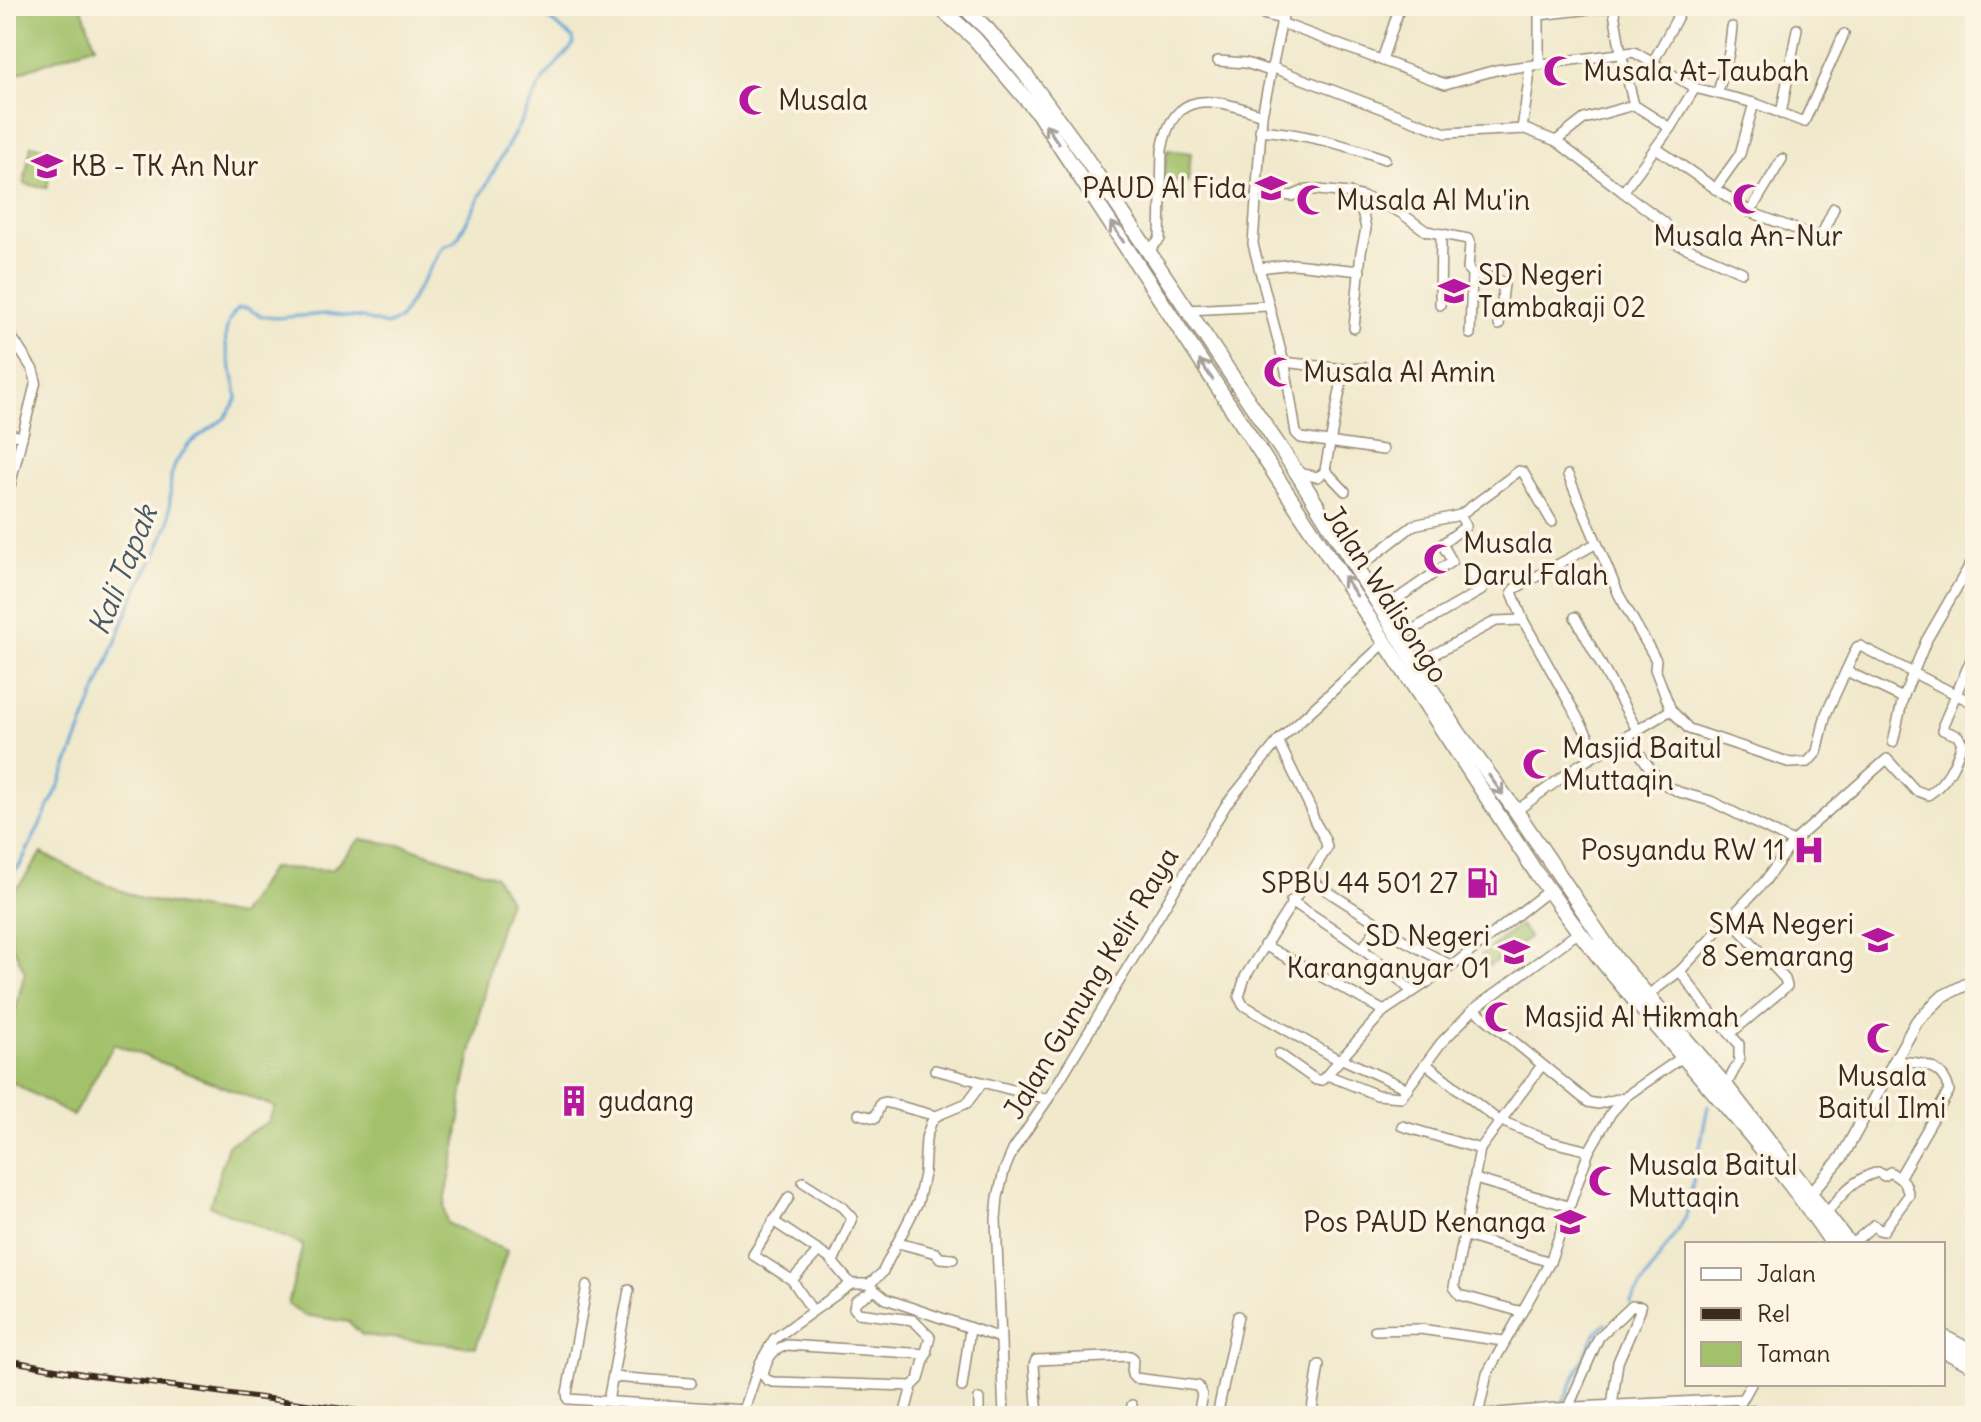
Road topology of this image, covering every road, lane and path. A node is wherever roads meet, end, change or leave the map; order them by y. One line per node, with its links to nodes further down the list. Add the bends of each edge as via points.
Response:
1 (938, 6): 75 (highway, Jalan Walisongo, one-way to 1, via 1038,113 975,39)
2 (963, 6): 42 (highway, Jalan Walisongo, via 1025,74)
3 (1244, 6): 12 (street)
4 (1285, 6): 12 (street)
5 (1329, 6): 6 (street)
6 (1353, 6)
7 (1372, 6): 10 (street)
8 (1615, 6): 11 (street); 16 (street)
9 (1669, 6): 19 (street, via 1678,16)
10 (1399, 8): 17 (street)
11 (1538, 10): 20 (street)
12 (1281, 21): 17 (street); 21 (street)
13 (1732, 27): 23 (street)
14 (1797, 29): 26 (street)
15 (1844, 34): 26 (street, via 1806,121)
16 (1621, 53): 19 (street, via 1634,52); 20 (street); 25 (street)
17 (1382, 60): 20 (street, via 1445,84)
18 (1218, 61): 21 (street)
19 (1653, 62): 22 (street)
20 (1533, 65): 29 (street)
21 (1271, 69): 27 (street); 29 (street, via 1446,133)
22 (1695, 88): 23 (street); 28 (street)
23 (1718, 92): 24 (street)
24 (1754, 103): 26 (street); 35 (street, via 1742,151)
25 (1634, 105): 28 (street); 31 (street, via 1584,119)
26 (1781, 114)
27 (1262, 115): 30 (street); 42 (street, via 1203,101 1173,116 1162,150 1160,239)
28 (1670, 128): 32 (street)
29 (1522, 129): 31 (street)
30 (1260, 130): 33 (street, via 1351,146); 36 (street)
31 (1556, 141): 37 (street)
32 (1656, 148): 35 (street); 37 (street)
33 (1385, 159)
34 (1782, 159): 40 (street)
35 (1715, 189): 40 (street)
36 (1258, 192): 38 (street); 43 (street, via 1253,244)
37 (1623, 192): 45 (street, via 1664,222 1675,243)
38 (1349, 193): 41 (street, via 1377,201 1426,231); 44 (street, via 1366,229)
39 (1834, 208): 40 (street, via 1817,237)
40 (1750, 212)
41 (1441, 234): 46 (street, via 1468,239); 47 (street)
42 (1148, 251): 49 (highway, Jalan Walisongo)
43 (1259, 268): 44 (street, via 1294,264); 48 (street)
44 (1360, 271): 52 (street)
45 (1742, 272)
46 (1472, 274): 50 (street, via 1504,284); 53 (street)
47 (1440, 305)
48 (1268, 306): 49 (street); 54 (street)
49 (1187, 310): 62 (highway, Jalan Walisongo)
50 (1499, 325)
51 (6, 328): 58 (street, via 36,381)
52 (1354, 328)
53 (1470, 334)
54 (1283, 362): 55 (street); 59 (street, via 1296,433)
55 (1344, 369): 56 (street); 59 (street)
56 (1384, 374)
57 (6, 433): 58 (street)
58 (22, 437): 65 (street)
59 (1332, 442): 60 (street); 61 (street)
60 (1383, 450)
61 (1326, 472): 62 (street, via 1317,477); 64 (street)
62 (1297, 473): 70 (highway, Jalan Walisongo)
63 (1568, 475): 68 (street)
64 (1345, 491)
65 (6, 502)
66 (1460, 515): 67 (street, via 1520,470); 70 (street, via 1414,525); 72 (street, via 1466,526 1442,544 1452,561)
67 (1552, 522)
68 (1597, 543): 74 (street, via 1514,589); 83 (street, via 1656,660)
69 (1975, 556): 79 (street)
70 (1357, 569): 72 (highway, Jalan Walisongo)
71 (1468, 570): 75 (street, Jalan Gunung Kelir Raya, via 1482,590)
72 (1381, 610): 75 (highway, Jalan Walisongo)
73 (1575, 617): 84 (street)
74 (1523, 620): 77 (street, via 1500,621); 88 (street)
75 (1393, 640): 77 (highway, Jalan Walisongo); 86 (street, Jalan Gunung Kelir Raya); 92 (highway, Jalan Walisongo)
76 (1975, 650): 80 (street)
77 (1416, 664): 89 (highway, Jalan Walisongo, one-way to 89)
78 (1846, 671): 79 (street, via 1860,646); 81 (street); 83 (street, via 1826,714 1817,752 1808,762 1791,763 1689,729)
79 (1913, 673): 80 (street); 81 (street)
80 (1955, 694): 82 (street); 90 (street, via 1942,727 1962,743 1955,765 1935,790 1923,795 1915,790 1887,759)
81 (1903, 698): 87 (street)
82 (1975, 704)
83 (1671, 710): 84 (street)
84 (1637, 730): 85 (street)
85 (1627, 736): 88 (street); 90 (street, via 1660,782)
86 (1278, 741): 91 (street, via 1327,842); 119 (street, Jalan Gunung Kelir Raya, via 1204,839)
87 (1893, 742)
88 (1598, 754): 89 (street)
89 (1516, 811): 103 (highway, Jalan Walisongo, via 1616,959)
90 (1793, 842): 94 (street)
91 (1307, 878): 93 (street); 95 (street)
92 (1549, 890): 96 (highway, Jalan Walisongo); 99 (street)
93 (1291, 901): 97 (street); 98 (street)
94 (1729, 918): 100 (street); 106 (street, via 1787,984)
95 (1379, 924): 98 (street); 99 (street)
96 (1579, 932): 104 (street); 108 (highway, Jalan Walisongo)
97 (1264, 945): 105 (street); 109 (street, via 1245,977 1240,1001)
98 (1363, 948): 102 (street)
99 (1452, 966): 102 (street)
100 (1680, 971): 103 (street); 106 (street)
101 (1975, 980): 110 (street, via 1943,996 1917,1021)
102 (1412, 992): 105 (street)
103 (1648, 995): 117 (highway, Jalan Walisongo)
104 (1474, 1009): 111 (street); 112 (street)
105 (1384, 1011): 109 (street)
106 (1731, 1033): 117 (street, via 1741,1050)
107 (1279, 1054): 114 (street, via 1317,1081)
108 (1684, 1056): 118 (street); 124 (highway, Jalan Walisongo)
109 (1340, 1059): 114 (street); 116 (street)
110 (1893, 1062): 127 (street, via 1925,1063 1939,1073 1949,1091); 131 (street, via 1842,1157)
111 (1426, 1064): 116 (street); 122 (street)
112 (1542, 1065): 118 (street, via 1588,1102); 122 (street)
113 (935, 1070): 115 (street)
114 (1327, 1075): 116 (street, via 1394,1098)
115 (982, 1083): 119 (street); 121 (street, via 967,1103)
116 (1411, 1084)
117 (1726, 1086): 124 (highway, Jalan Walisongo)
118 (1626, 1096): 126 (street)
119 (1048, 1099): 154 (street, Jalan Gunung Kelir Raya, via 1013,1150 998,1197)
120 (859, 1114): 121 (street, via 875,1118 885,1102)
121 (936, 1116): 139 (street, via 926,1138 918,1202)
122 (1502, 1122): 125 (street); 126 (street)
123 (1402, 1126): 125 (street)
124 (1752, 1127): 131 (highway, Jalan Walisongo)
125 (1480, 1149): 128 (street)
126 (1589, 1151): 132 (street)
127 (1899, 1178): 133 (street, via 1890,1172 1869,1174 1851,1184); 138 (street, via 1909,1195 1883,1231 1874,1225)
128 (1475, 1179): 132 (street); 135 (street)
129 (803, 1182): 142 (street, via 852,1218)
130 (789, 1197): 134 (street)
131 (1808, 1197): 133 (highway); 136 (highway)
132 (1568, 1206): 143 (street)
133 (1826, 1214): 137 (highway)
134 (773, 1221): 140 (street); 144 (street, via 754,1258)
135 (1463, 1235): 143 (street); 150 (street, via 1454,1287 1460,1295)
136 (1832, 1242)
137 (1849, 1242)
138 (1853, 1242)
139 (898, 1243): 141 (street); 147 (street)
140 (819, 1251): 142 (street); 144 (street)
141 (953, 1259)
142 (833, 1262): 145 (street)
143 (1550, 1262): 150 (street)
144 (792, 1280): 149 (street)
145 (851, 1284): 147 (street); 149 (street)
146 (587, 1285): 168 (street, via 567,1395 572,1400)
147 (872, 1287): 152 (street, via 886,1299); 158 (street, via 856,1301 858,1313 913,1320 930,1337)
148 (629, 1290): 162 (street)
149 (812, 1310): 171 (street, via 767,1348)
150 (1522, 1312): 156 (street)
151 (1238, 1316): 178 (street)
152 (970, 1329): 154 (street); 166 (street)
153 (1375, 1330): 156 (street, via 1420,1329)
154 (1000, 1338): 175 (street, Jalan Gunung Kelir Raya)
155 (1945, 1338): 159 (highway)
156 (1503, 1341): 172 (street, via 1487,1374)
157 (1945, 1351): 161 (highway)
158 (927, 1354): 164 (street); 164 (street, via 787,1345 769,1356 763,1375 773,1382)
159 (1975, 1354)
160 (1319, 1365): 179 (street)
161 (1975, 1366)
162 (613, 1377): 163 (street); 168 (street)
163 (691, 1383)
164 (912, 1386): 173 (street)
165 (1750, 1386): 169 (street, via 1741,1402)
166 (962, 1387)
167 (979, 1399): 174 (street)
168 (608, 1401): 171 (street)
169 (1612, 1406): 170 (street); 170 (street, via 1618,1362 1641,1307 1632,1306 1599,1337)
170 (1563, 1408): 172 (street)
171 (743, 1413)
172 (1478, 1415): 180 (street)
173 (904, 1416)
174 (979, 1416)
175 (1004, 1416)
176 (1038, 1416): 177 (street, via 1036,1360 1130,1356 1133,1377 1198,1386)
177 (1198, 1416)
178 (1217, 1416)
179 (1311, 1416)
180 (1461, 1416)

